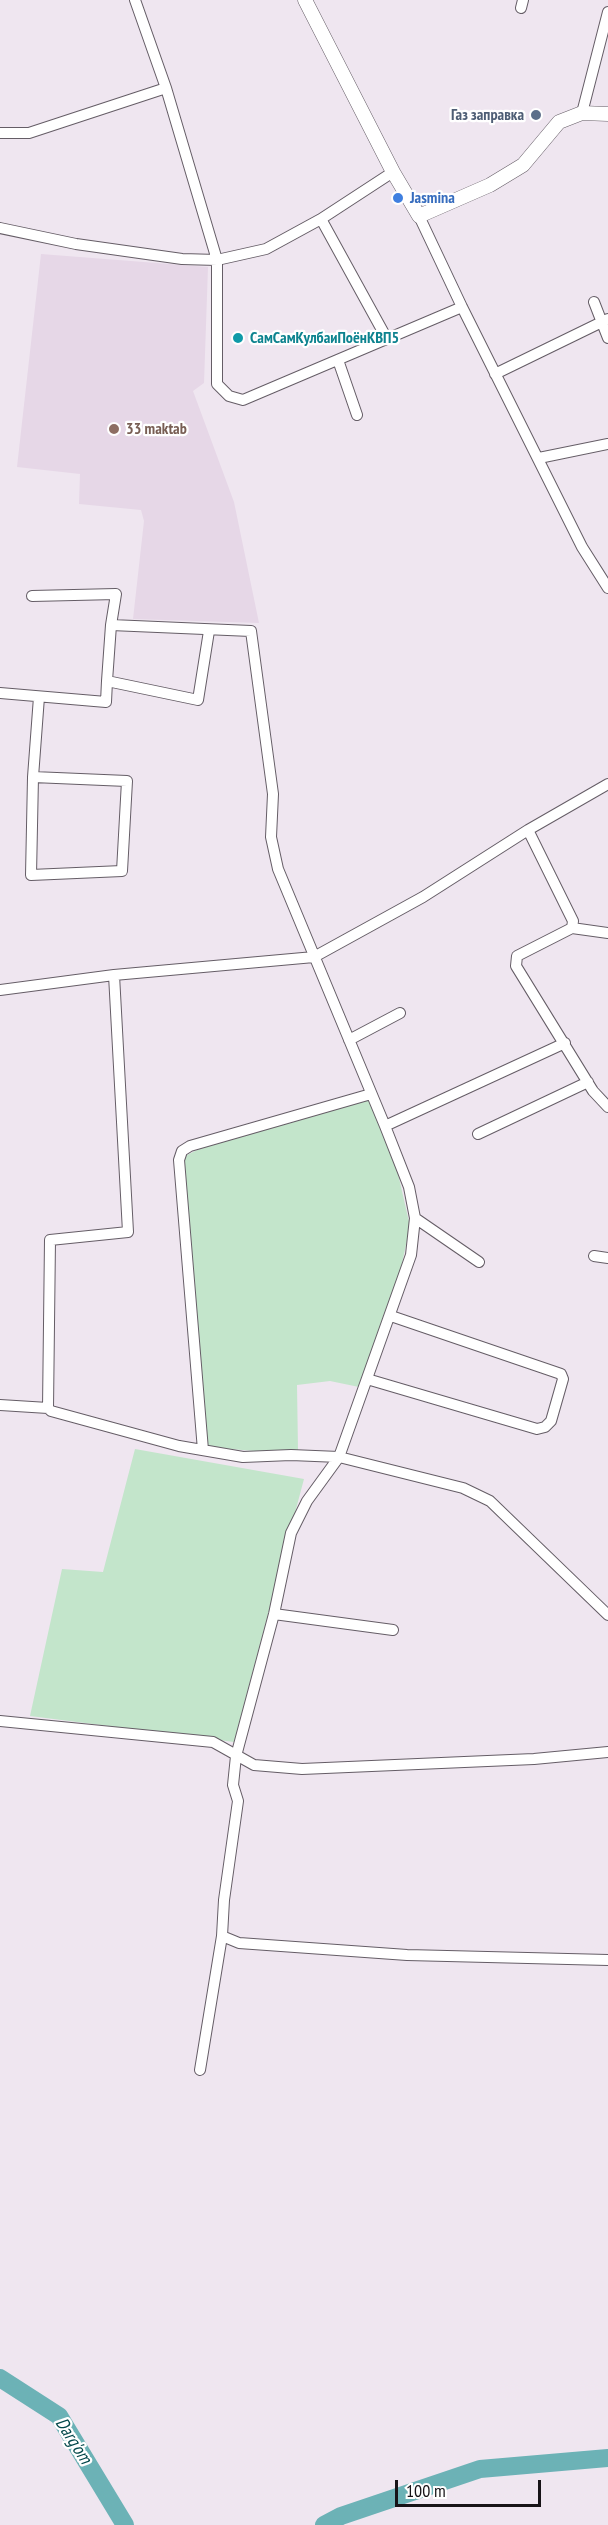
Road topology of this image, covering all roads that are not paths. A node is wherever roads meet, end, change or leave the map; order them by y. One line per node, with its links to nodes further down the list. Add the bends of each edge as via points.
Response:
1 (135, 0): 4 (street)
2 (305, 0): 8 (main road)
3 (608, 12): 5 (street)
4 (166, 88): 7 (street, via 29,133); 12 (street)
5 (582, 113): 6 (main road); 9 (main road, via 559,122 523,165 490,185)
6 (608, 114)
7 (0, 133)
8 (393, 172): 9 (main road); 10 (street)
9 (419, 216): 14 (street)
10 (321, 219): 12 (street, via 266,249); 17 (street)
11 (0, 228): 12 (street, via 76,244)
12 (217, 260): 18 (street, via 217,384 229,396 243,400)
13 (594, 302): 15 (street)
14 (462, 307): 17 (street); 19 (street)
15 (605, 320): 16 (street); 19 (street)
16 (608, 338)
17 (387, 339): 18 (street)
18 (338, 360): 20 (street)
19 (495, 374): 22 (street)
20 (357, 416)
21 (608, 444): 22 (street)
22 (539, 458): 23 (street, via 582,547)
23 (608, 588)
24 (32, 596): 25 (street, via 116,594)
25 (111, 625): 26 (street); 27 (street)
26 (210, 631): 27 (street, via 198,700); 35 (street, via 251,631 273,794 271,837 278,869)
27 (107, 681): 29 (street, via 106,702)
28 (0, 693): 29 (street)
29 (39, 697): 30 (street)
30 (33, 777): 30 (street, via 31,876 122,871 128,781)
31 (608, 784): 32 (street)
32 (528, 830): 33 (street, via 572,915); 35 (street, via 423,897)
33 (572, 928): 34 (street); 40 (street, via 516,960 516,966)
34 (608, 933)
35 (314, 957): 36 (street); 39 (street)
36 (114, 975): 37 (street); 53 (street, via 128,1232 50,1240)
37 (0, 990)
38 (400, 1013): 39 (street)
39 (349, 1040): 42 (street)
40 (565, 1043): 41 (street); 44 (street)
41 (588, 1082): 43 (street); 45 (street)
42 (371, 1094): 44 (street); 54 (street, via 182,1151 179,1160)
43 (608, 1107)
44 (385, 1126): 46 (street, via 409,1186)
45 (478, 1134)
46 (415, 1218): 49 (street); 50 (street, via 411,1255)
47 (594, 1256): 48 (street)
48 (608, 1258)
49 (479, 1262)
50 (391, 1316): 51 (street); 51 (street, via 561,1374 563,1379 550,1421 537,1430)
51 (367, 1379): 55 (street)
52 (0, 1405): 53 (street)
53 (48, 1408): 54 (street, via 51,1412)
54 (203, 1450): 55 (street, via 243,1457)
55 (339, 1457): 56 (street, via 307,1501 291,1533); 57 (street, via 477,1494 490,1501)
56 (274, 1614): 58 (street); 61 (street)
57 (608, 1615)
58 (393, 1630)
59 (0, 1721): 61 (street, via 213,1742)
60 (608, 1752): 61 (street, via 302,1769 254,1765)
61 (236, 1756): 62 (street, via 233,1785 238,1801)
62 (222, 1936): 63 (street, via 239,1943 407,1954); 64 (street)
63 (608, 1960)
64 (200, 2070)

